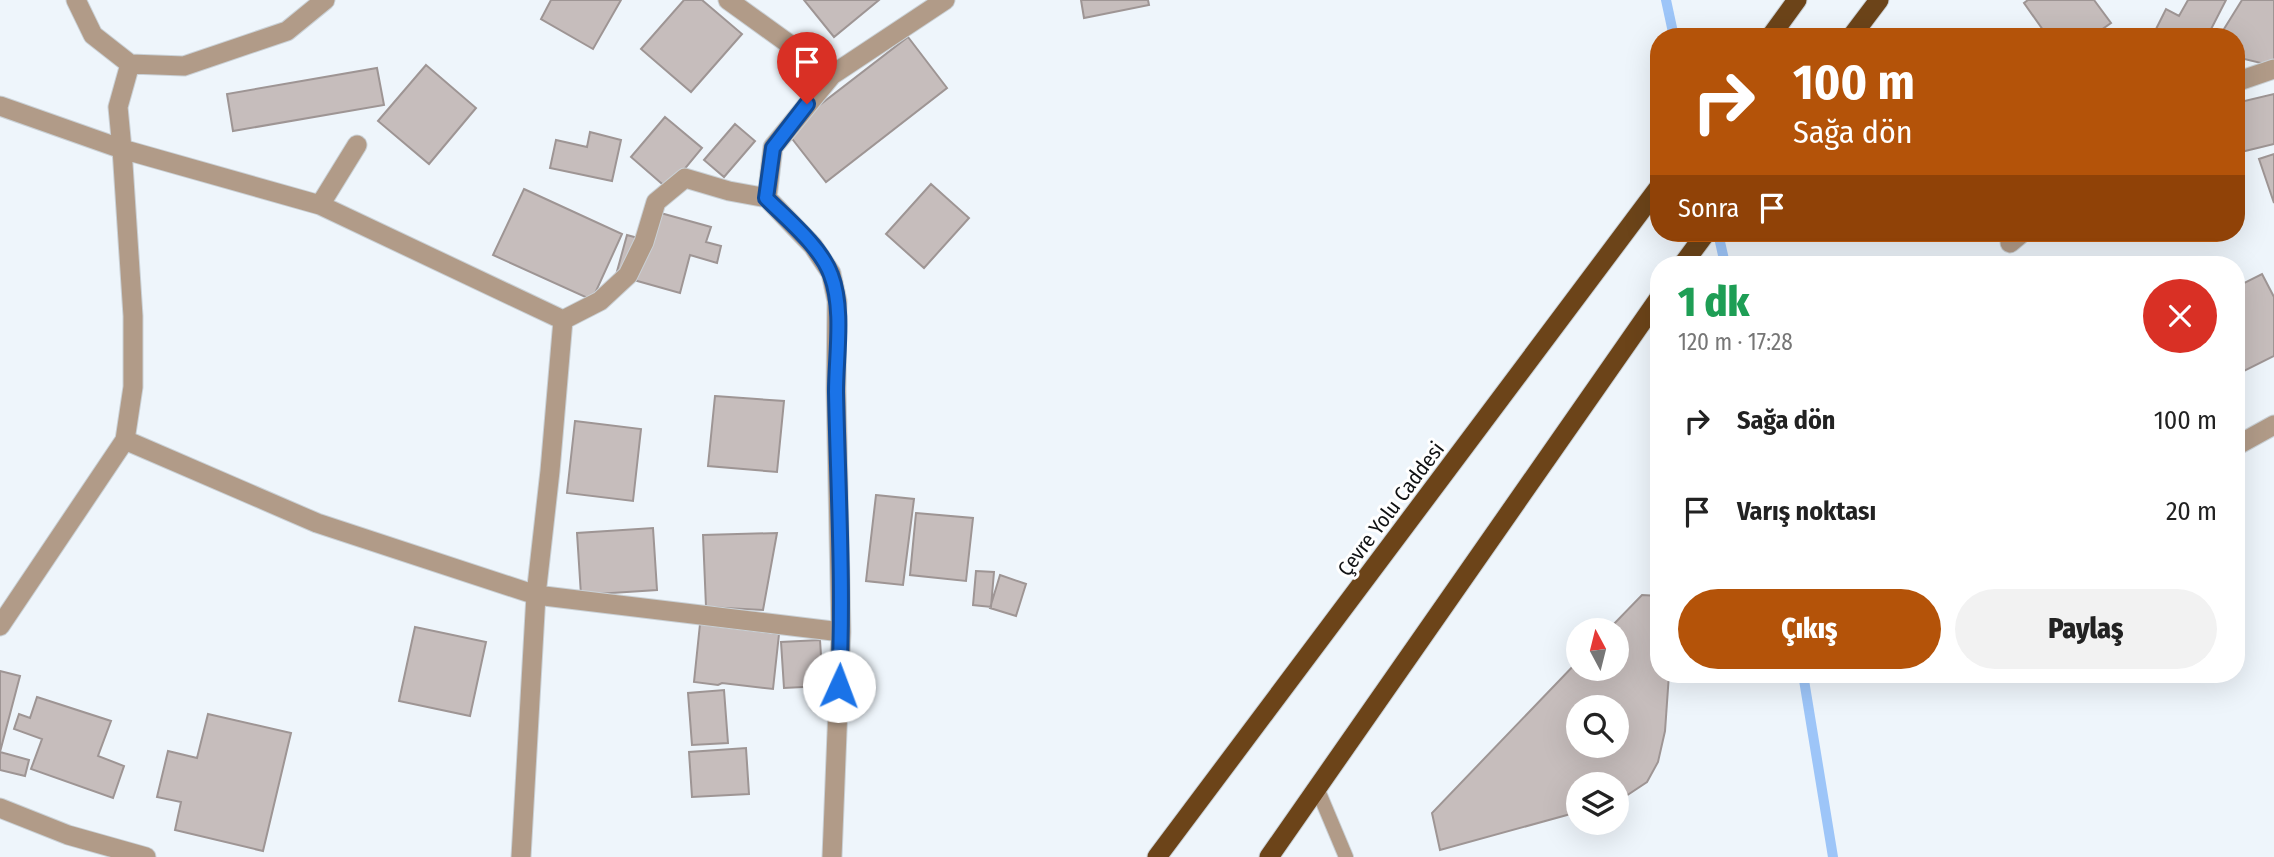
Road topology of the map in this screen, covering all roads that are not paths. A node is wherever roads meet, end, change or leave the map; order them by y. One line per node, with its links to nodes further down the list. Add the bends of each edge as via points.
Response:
1 (76, 0): 9 (street, via 93,35)
2 (326, 0): 9 (street, via 287,31 184,66)
3 (729, 0): 11 (street)
4 (946, 0): 11 (street)
5 (1797, 0): 7 (highway)
6 (1879, 0): 8 (highway)
7 (1777, 28)
8 (1857, 28)
9 (130, 65): 15 (street, via 118,107)
10 (2274, 69): 12 (street)
11 (832, 75): 16 (street, via 773,148)
12 (2245, 79)
13 (0, 106): 15 (street)
14 (357, 145): 18 (street)
15 (122, 149): 18 (street); 22 (street, via 133,316 133,387)
16 (766, 198): 20 (street, via 685,178 656,202 628,275 600,301); 26 (street, via 813,246 831,273 837,301)
17 (1650, 200): 32 (highway, Çevre Yolu Caddesi)
18 (320, 205): 20 (street)
19 (1650, 311): 27 (highway)
20 (563, 320): 24 (street)
21 (2274, 425): 23 (street)
22 (125, 440): 24 (street, via 317,523); 25 (street)
23 (2245, 441)
24 (536, 595): 26 (street); 30 (street)
25 (0, 626)
26 (841, 632): 31 (street)
27 (1317, 788): 33 (highway); 34 (lane)
28 (0, 808): 29 (street, via 68,835)
29 (146, 857)
30 (521, 857)
31 (832, 857)
32 (1157, 857)
33 (1269, 857)
34 (1346, 857)

